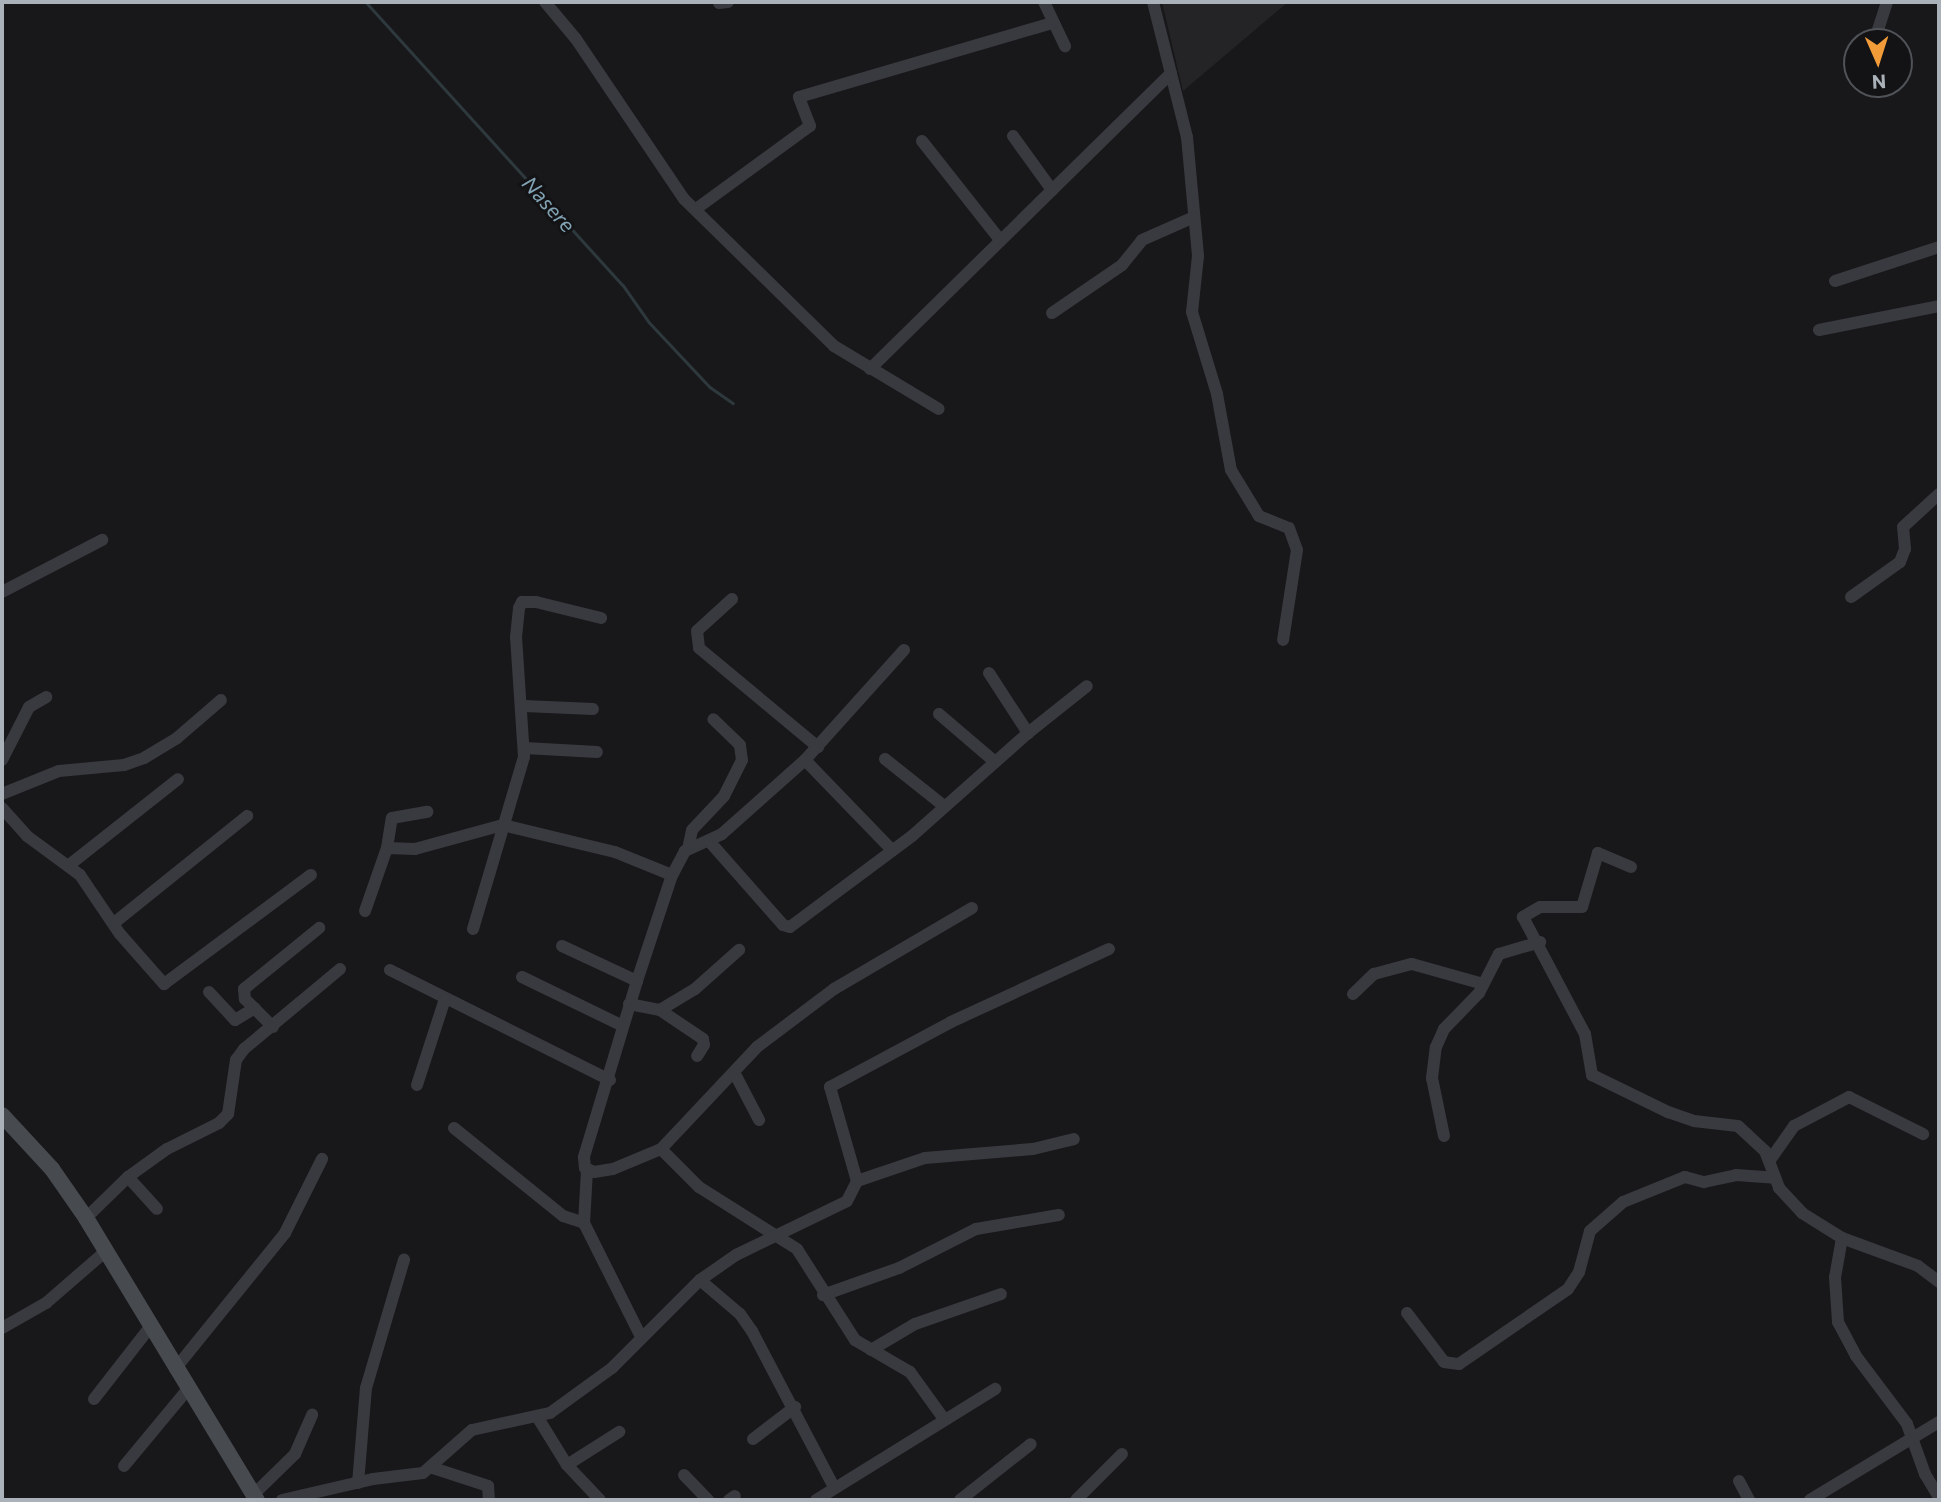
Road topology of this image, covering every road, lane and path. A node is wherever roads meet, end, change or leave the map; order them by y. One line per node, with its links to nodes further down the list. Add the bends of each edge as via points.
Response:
1 (545, 2): 12 (street)
2 (1044, 2): 5 (street)
3 (1153, 2): 8 (street)
4 (1886, 2): 6 (street)
5 (1052, 23): 7 (street); 12 (street, via 799,97 810,126)
6 (1878, 28)
7 (1065, 46)
8 (1171, 73): 11 (street); 13 (street, via 1187,137)
9 (1013, 136): 11 (street)
10 (922, 141): 14 (street)
11 (1052, 190): 14 (street)
12 (696, 209): 20 (street, via 800,316)
13 (1194, 217): 18 (street, via 1142,240 1122,265); 28 (street, via 1198,256 1192,312 1217,394 1230,470 1259,516 1289,528 1297,550)
14 (1001, 241): 20 (street)
15 (1939, 247): 16 (street)
16 (1835, 281)
17 (1939, 306): 19 (street)
18 (1052, 313)
19 (1819, 330)
20 (870, 369): 21 (street)
21 (939, 409)
22 (1939, 494): 25 (street, via 1902,527 1905,549 1900,562)
23 (102, 541): 24 (street)
24 (2, 592)
25 (1851, 597)
26 (732, 599): 39 (street, via 697,631 699,649)
27 (601, 618): 34 (street, via 522,602 516,636)
28 (1283, 640)
29 (904, 650): 39 (street)
30 (989, 673): 38 (street)
31 (1087, 687): 38 (street)
32 (46, 697): 43 (street, via 29,707)
33 (221, 700): 47 (street, via 177,738 145,758 124,765 59,771)
34 (524, 706): 35 (street); 40 (street)
35 (593, 709)
36 (939, 714): 45 (street)
37 (713, 719): 55 (street, via 740,744 741,760 729,788 692,830)
38 (1028, 733): 45 (street)
39 (818, 747): 44 (street)
40 (525, 748): 41 (street); 52 (street, via 517,796)
41 (597, 752)
42 (885, 759): 48 (street)
43 (2, 760)
44 (805, 761): 53 (street); 56 (street)
45 (995, 762): 48 (street)
46 (178, 779): 57 (street)
47 (2, 794)
48 (944, 806): 56 (street)
49 (2, 808): 57 (street, via 27,836)
50 (427, 812): 54 (street, via 392,818)
51 (247, 816): 63 (street)
52 (503, 825): 54 (street, via 428,846); 60 (street, via 615,852); 65 (street)
53 (709, 841): 55 (street); 56 (street, via 787,927)
54 (387, 848): 62 (street)
55 (688, 849): 60 (street)
56 (892, 850)
57 (68, 866): 63 (street)
58 (1631, 867): 66 (street, via 1602,852 1593,856 1582,907 1540,907 1523,917)
59 (311, 875): 63 (street, via 168,984 157,978)
60 (672, 875): 73 (street)
61 (972, 908): 84 (street, via 834,989 757,1046)
62 (365, 911)
63 (114, 923)
64 (319, 928): 79 (street, via 244,989)
65 (473, 929)
66 (1539, 942): 74 (street, via 1499,954); 95 (street, via 1589,1043 1592,1075 1668,1112 1694,1121 1738,1126)
67 (562, 946): 73 (street)
68 (1109, 949): 99 (street, via 951,1022 830,1087)
69 (739, 950): 80 (street, via 695,989)
70 (340, 969): 82 (street)
71 (390, 970): 77 (street)
72 (522, 977): 81 (street)
73 (637, 981): 78 (street)
74 (1483, 984): 76 (street, via 1412,964 1374,974); 91 (street, via 1444,1029 1436,1047 1433,1085)
75 (209, 992): 79 (street, via 235,1020)
76 (1353, 993)
77 (445, 999): 85 (street); 86 (street)
78 (629, 1004): 80 (street); 81 (street)
79 (254, 1008): 82 (street)
80 (660, 1010): 83 (street, via 703,1039 705,1045)
81 (623, 1026): 85 (street)
82 (273, 1027): 97 (street, via 236,1060 233,1098 219,1123 167,1149)
83 (697, 1056)
84 (734, 1074): 88 (street); 93 (street, via 702,1100)
85 (610, 1080): 96 (street, via 584,1157)
86 (417, 1085)
87 (2, 1115): 102 (street, via 52,1169)
88 (759, 1121)
89 (454, 1128): 103 (street, via 563,1216)
90 (1923, 1135): 95 (street, via 1853,1098 1843,1098 1794,1126)
91 (1444, 1136)
92 (1074, 1139): 99 (street, via 1033,1149 925,1158)
93 (661, 1149): 96 (street, via 613,1169); 104 (street, via 699,1187)
94 (322, 1159): 117 (street, via 285,1233)
95 (1770, 1160): 98 (street)
96 (587, 1170): 103 (street)
97 (128, 1177): 100 (street); 102 (street)
98 (1775, 1178): 105 (street, via 1790,1203); 112 (street, via 1736,1175 1699,1182 1688,1176 1623,1202 1590,1231 1579,1272 1568,1289 1459,1364 1444,1362)
99 (857, 1181): 104 (street, via 847,1201)
100 (157, 1209)
101 (1059, 1215): 111 (street, via 976,1229 899,1268)
102 (86, 1218): 106 (street)
103 (584, 1223): 115 (street)
104 (773, 1238): 108 (street, via 736,1255); 111 (street, via 797,1249)
105 (1842, 1238): 109 (street, via 1911,1263); 127 (street, via 1835,1277 1838,1322)
106 (106, 1251): 113 (street); 114 (street, via 46,1303)
107 (404, 1260): 136 (street, via 366,1388)
108 (700, 1280): 115 (street); 121 (street, via 740,1314)
109 (1939, 1282)
110 (1000, 1294): 116 (street, via 915,1324)
111 (823, 1295): 116 (street, via 855,1340)
112 (1408, 1313)
113 (150, 1327): 117 (street); 120 (street)
114 (2, 1328)
115 (641, 1337): 123 (street, via 612,1368)
116 (871, 1350): 124 (street, via 910,1372)
117 (175, 1369): 119 (street)
118 (995, 1389): 124 (street)
119 (187, 1390): 132 (street); 139 (street)
120 (93, 1399)
121 (795, 1407): 128 (street); 137 (street, via 814,1454)
122 (313, 1415): 139 (street, via 295,1454)
123 (538, 1418): 131 (street); 133 (street, via 472,1430)
124 (944, 1419): 137 (street)
125 (1939, 1422): 127 (street)
126 (619, 1432): 131 (street)
127 (1912, 1437): 138 (street); 148 (street)
128 (753, 1439)
129 (1031, 1444): 145 (street)
130 (1122, 1454): 146 (street)
131 (567, 1465): 142 (street)
132 (124, 1466)
133 (433, 1468): 136 (street); 141 (street, via 488,1486)
134 (684, 1475): 143 (street)
135 (1739, 1481): 147 (street)
136 (358, 1483): 140 (street)
137 (834, 1487): 144 (street)
138 (1939, 1497)
139 (255, 1498)
140 (282, 1500)
141 (489, 1500)
142 (600, 1500)
143 (708, 1500)
144 (816, 1500)
145 (960, 1500)
146 (1076, 1500)
147 (1749, 1500)
148 (1810, 1500)

